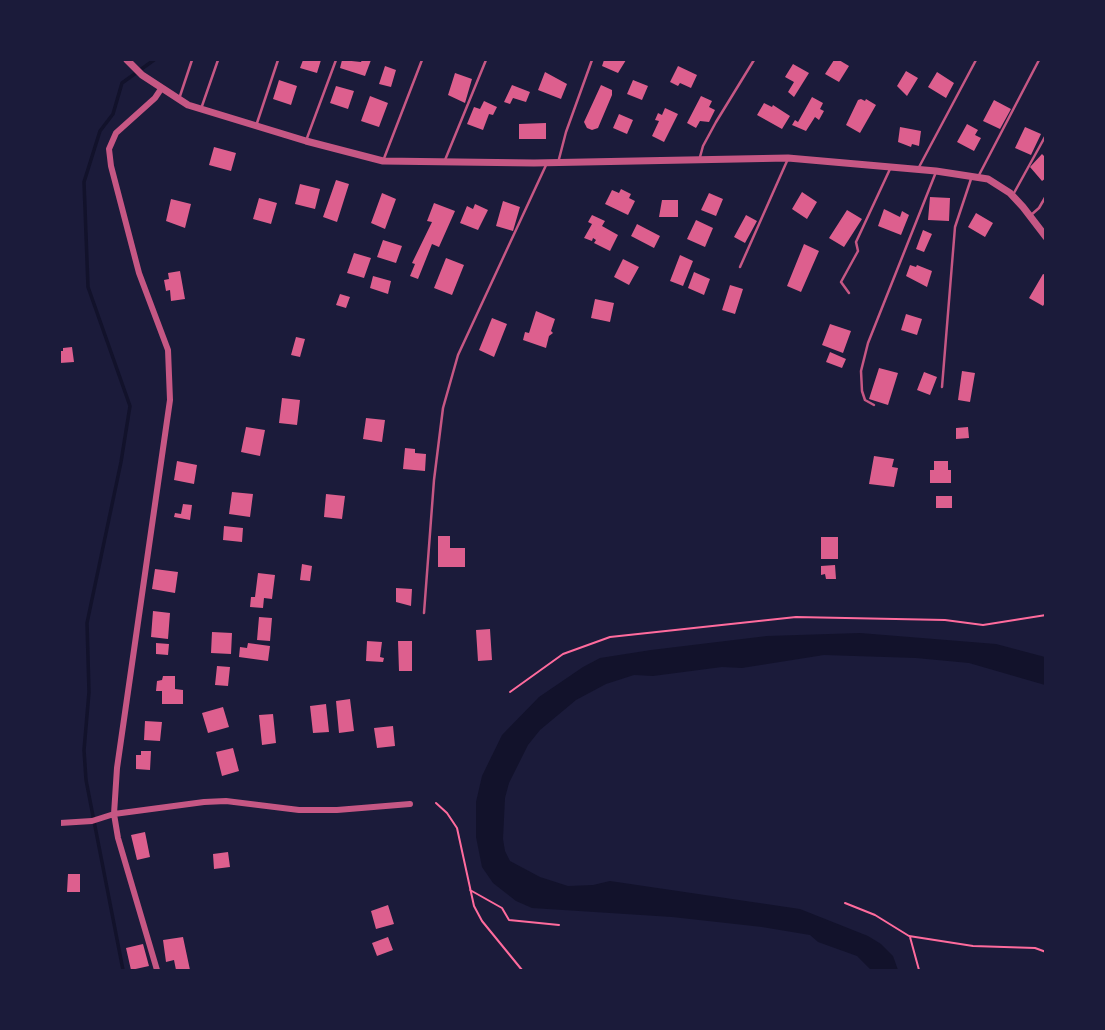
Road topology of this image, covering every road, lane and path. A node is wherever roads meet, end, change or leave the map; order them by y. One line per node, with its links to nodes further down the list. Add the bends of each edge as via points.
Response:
1 (192, 60): 13 (lane)
2 (218, 60): 14 (lane)
3 (278, 60): 15 (lane)
4 (335, 60): 17 (lane)
5 (422, 60): 20 (lane)
6 (486, 60): 22 (lane)
7 (592, 60): 23 (lane)
8 (754, 60): 19 (lane)
9 (976, 60): 25 (lane)
10 (1039, 60): 27 (lane)
11 (130, 62): 12 (street)
12 (161, 89): 13 (street); 41 (street, via 116,133 109,149 139,273 168,351 170,400)
13 (178, 100): 14 (street)
14 (201, 110): 15 (street)
15 (256, 127): 17 (street)
16 (1045, 135): 28 (lane)
17 (306, 141): 20 (street)
18 (788, 158): 19 (street); 24 (street); 32 (lane)
19 (699, 159): 23 (street)
20 (383, 161): 22 (street)
21 (547, 162): 22 (street); 23 (street); 36 (lane, via 458,355 443,408)
22 (443, 163)
23 (559, 163)
24 (891, 166): 25 (street); 33 (lane, via 841,282)
25 (918, 169): 26 (street)
26 (936, 171): 27 (street); 35 (lane, via 868,343 861,370 862,391 865,400)
27 (975, 176): 28 (street, via 988,179); 34 (lane, via 955,227)
28 (1012, 196): 30 (street)
29 (1045, 196): 30 (lane)
30 (1030, 216): 31 (street)
31 (1045, 237)
32 (740, 267)
33 (849, 293)
34 (942, 387)
35 (874, 405)
36 (424, 613)
37 (1045, 615): 38 (path, via 983,625 796,617 610,637 563,654)
38 (510, 692)
39 (436, 803): 43 (path, via 457,828)
40 (410, 804): 41 (street, via 299,810 221,801)
41 (114, 814): 42 (street, via 92,821); 48 (street)
42 (60, 822)
43 (470, 890): 45 (path, via 502,908 509,919); 49 (path, via 482,921)
44 (845, 903): 46 (path)
45 (559, 925)
46 (909, 936): 47 (path); 50 (path)
47 (1045, 952)
48 (158, 971)
49 (522, 971)
50 (919, 971)

